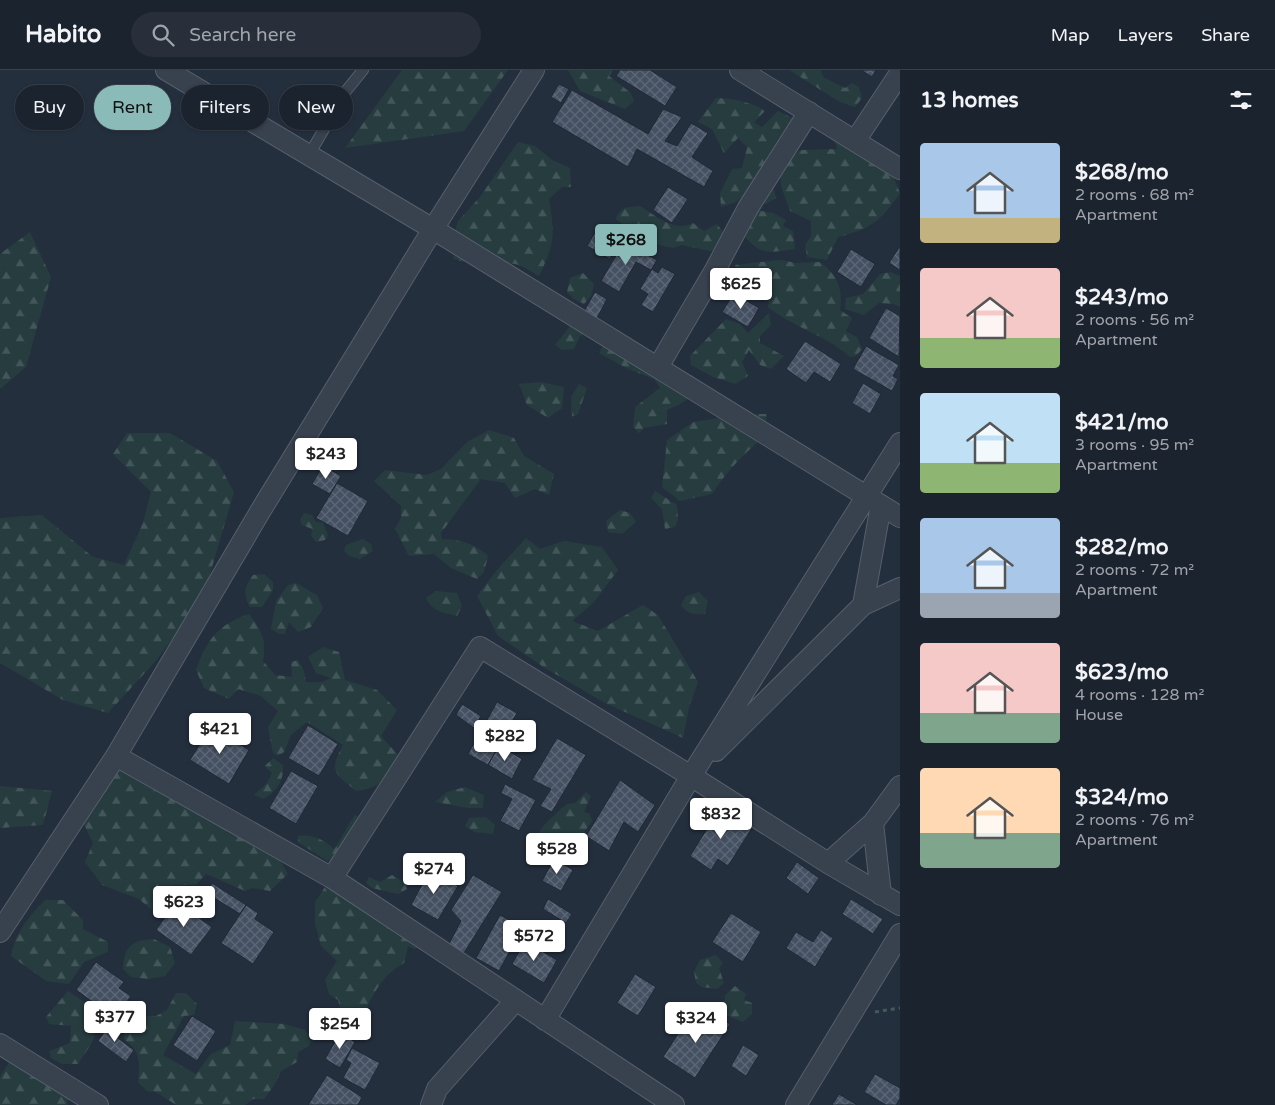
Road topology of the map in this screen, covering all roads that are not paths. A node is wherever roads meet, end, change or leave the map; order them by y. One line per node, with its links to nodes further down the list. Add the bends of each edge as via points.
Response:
1 (166, 70): 8 (street)
2 (363, 70): 8 (lane, via 346,91)
3 (534, 70): 10 (street)
4 (740, 70): 6 (street)
5 (900, 73): 7 (street)
6 (809, 112): 7 (street); 11 (street, via 748,208)
7 (855, 141): 9 (street)
8 (309, 155): 10 (street)
9 (900, 169)
10 (433, 229): 11 (street); 17 (street, via 261,510)
11 (658, 367): 13 (street)
12 (900, 443): 13 (street)
13 (874, 500): 14 (street); 16 (street); 18 (street)
14 (900, 517)
15 (900, 588): 16 (street)
16 (863, 605): 18 (street)
17 (116, 756): 22 (street); 25 (street)
18 (691, 776): 21 (street); 22 (street, via 480,647); 28 (street)
19 (900, 786): 20 (street)
20 (872, 823): 21 (street); 23 (street)
21 (828, 863): 23 (street)
22 (332, 878): 27 (street)
23 (881, 894): 24 (street)
24 (900, 905)
25 (0, 932)
26 (900, 934): 33 (street)
27 (516, 1000): 28 (street); 31 (street, via 437,1089)
28 (545, 1020): 32 (street)
29 (0, 1044): 30 (street)
30 (98, 1105)
31 (431, 1105)
32 (674, 1105)
33 (796, 1105)

